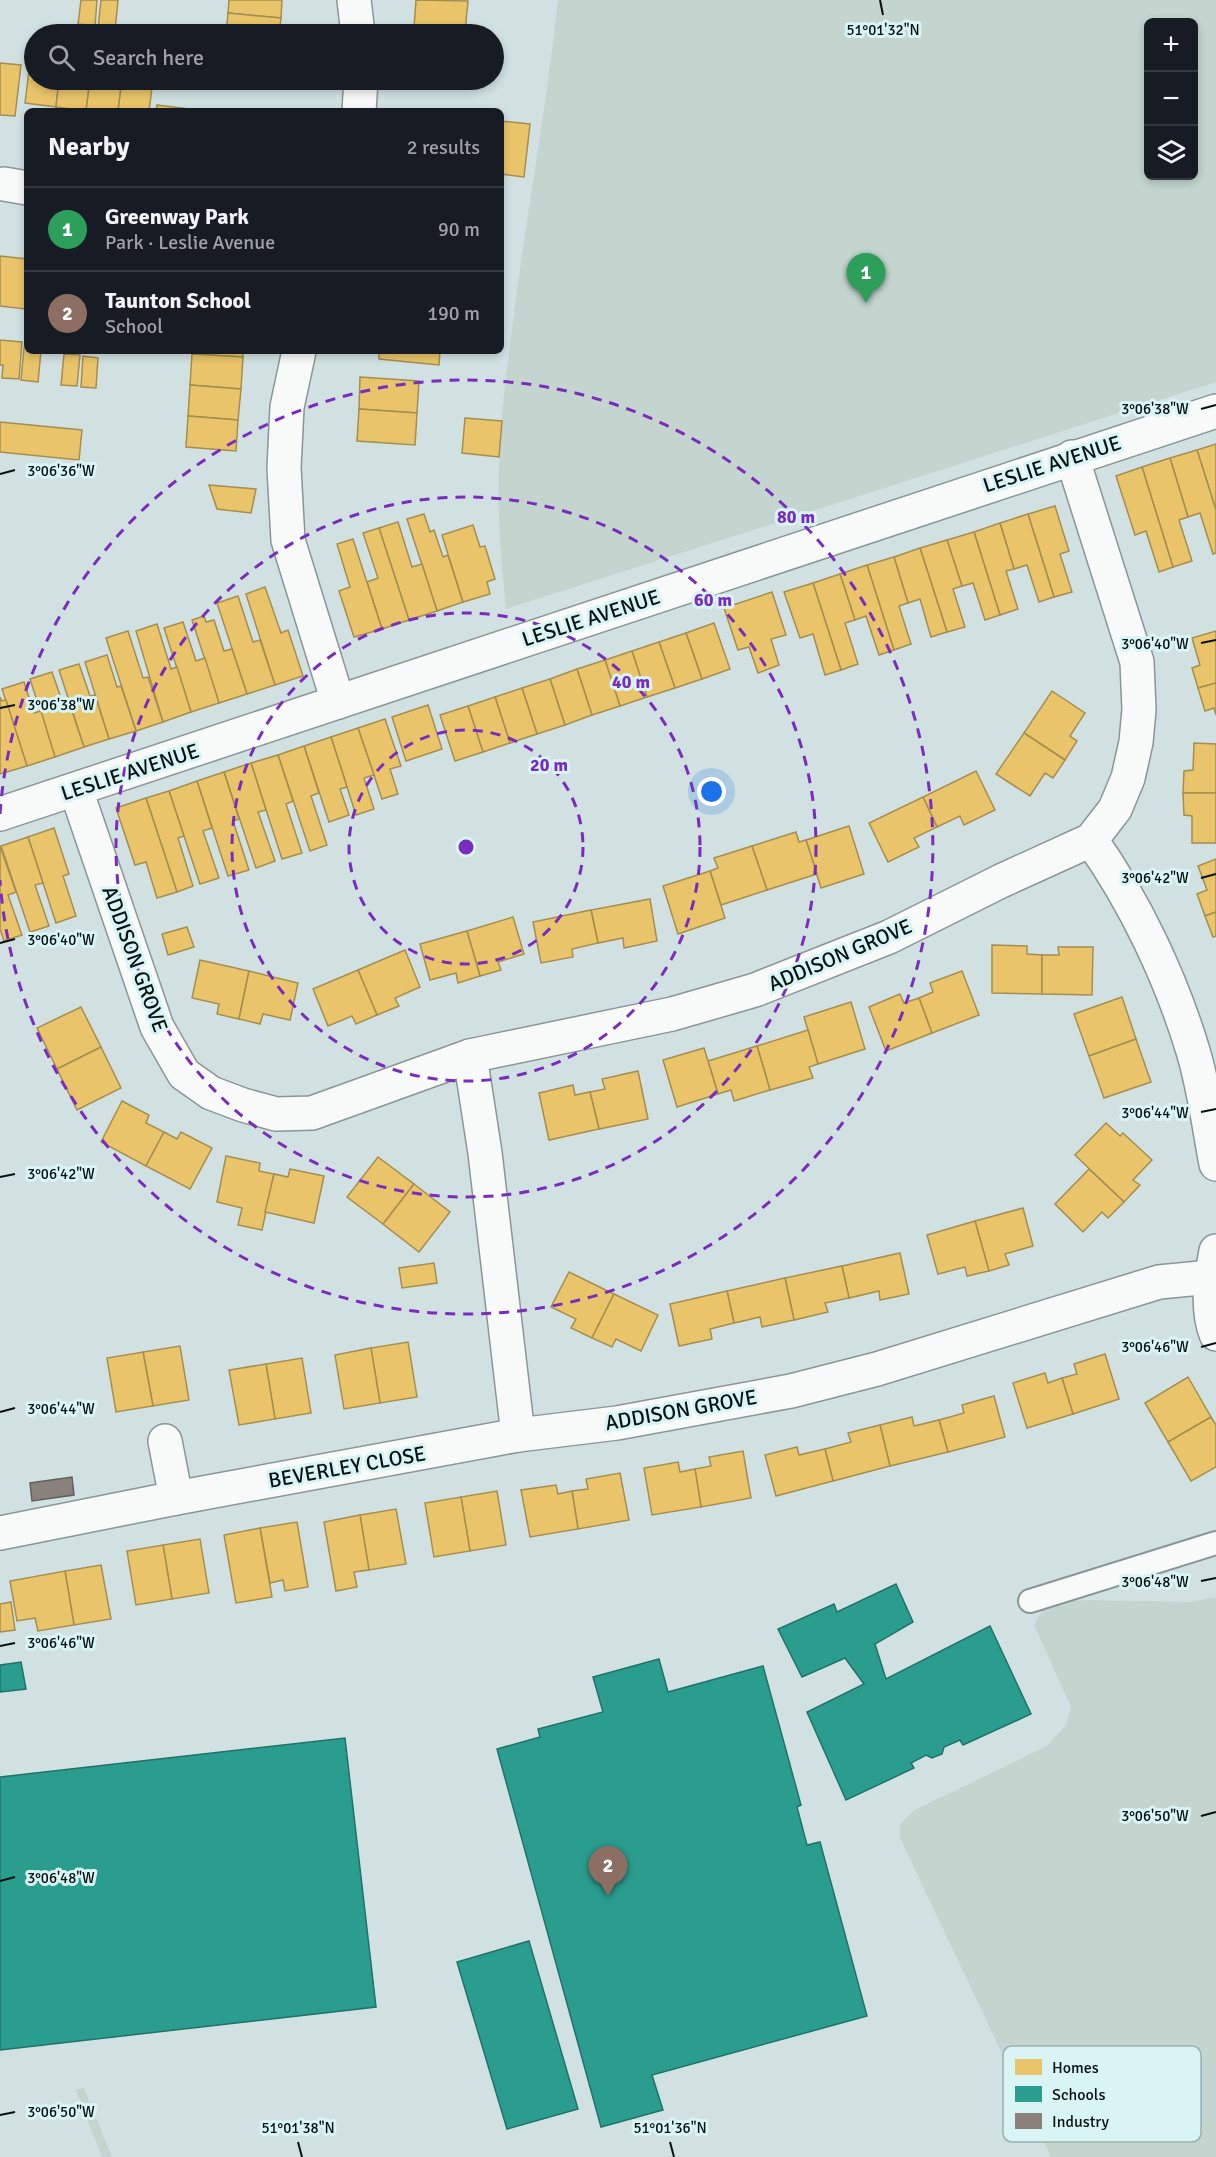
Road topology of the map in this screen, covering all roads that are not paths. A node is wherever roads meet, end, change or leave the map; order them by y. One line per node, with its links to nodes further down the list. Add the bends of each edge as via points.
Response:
1 (354, 0): 2 (street)
2 (357, 24)
3 (360, 90): 4 (street)
4 (359, 108)
5 (298, 354): 8 (street, via 287,407 284,468 288,540)
6 (1216, 411): 7 (street, LESLIE AVENUE)
7 (1072, 457): 8 (street, LESLIE AVENUE); 11 (street, ADDISON GROVE, via 1137,662 1139,711 1128,778 1114,809)
8 (338, 702): 9 (street, LESLIE AVENUE)
9 (76, 790): 10 (street, LESLIE AVENUE); 12 (street, ADDISON GROVE, via 157,1027 184,1074 211,1093 276,1114 312,1113)
10 (0, 814)
11 (1091, 840): 12 (street, ADDISON GROVE, via 889,937 755,990 672,1014); 13 (street, via 1139,918 1171,990 1194,1052)
12 (470, 1056): 16 (street)
13 (1216, 1164)
14 (1214, 1264): 15 (street, ADDISON GROVE, via 1212,1323); 16 (street, ADDISON GROVE, via 877,1369 791,1391 617,1423)
15 (1216, 1334)
16 (518, 1436): 18 (street, BEVERLEY CLOSE)
17 (165, 1441): 18 (street)
18 (176, 1498): 19 (street, BEVERLEY CLOSE)
19 (0, 1533)
20 (1216, 1543): 21 (lane)
21 (1030, 1601)

